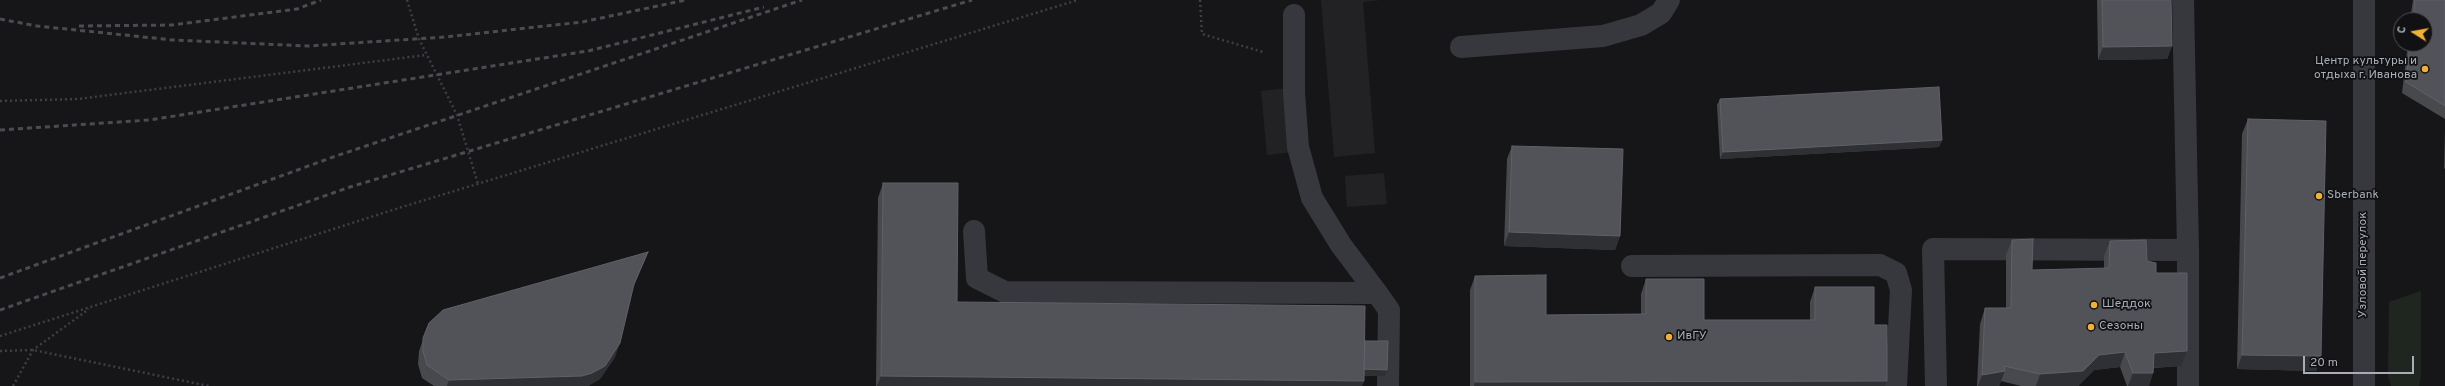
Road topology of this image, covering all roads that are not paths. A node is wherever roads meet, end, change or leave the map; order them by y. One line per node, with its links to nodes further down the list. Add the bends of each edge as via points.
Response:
1 (1669, 0): 5 (street, via 1661,13 1641,25 1603,36)
2 (2184, 0): 7 (street)
3 (2364, 0): 14 (street, Узловой переулок)
4 (1294, 15): 9 (street, via 1294,93 1298,147 1312,198 1341,245)
5 (1461, 47)
6 (974, 231): 9 (street, via 976,278 1005,292)
7 (2188, 250): 12 (street, via 1933,249); 13 (street)
8 (1632, 266): 11 (street, via 1880,264 1896,272 1902,290)
9 (1377, 293): 10 (street, via 1389,310)
10 (1388, 386)
11 (1896, 386)
12 (1936, 386)
13 (2188, 386)
14 (2364, 386)

